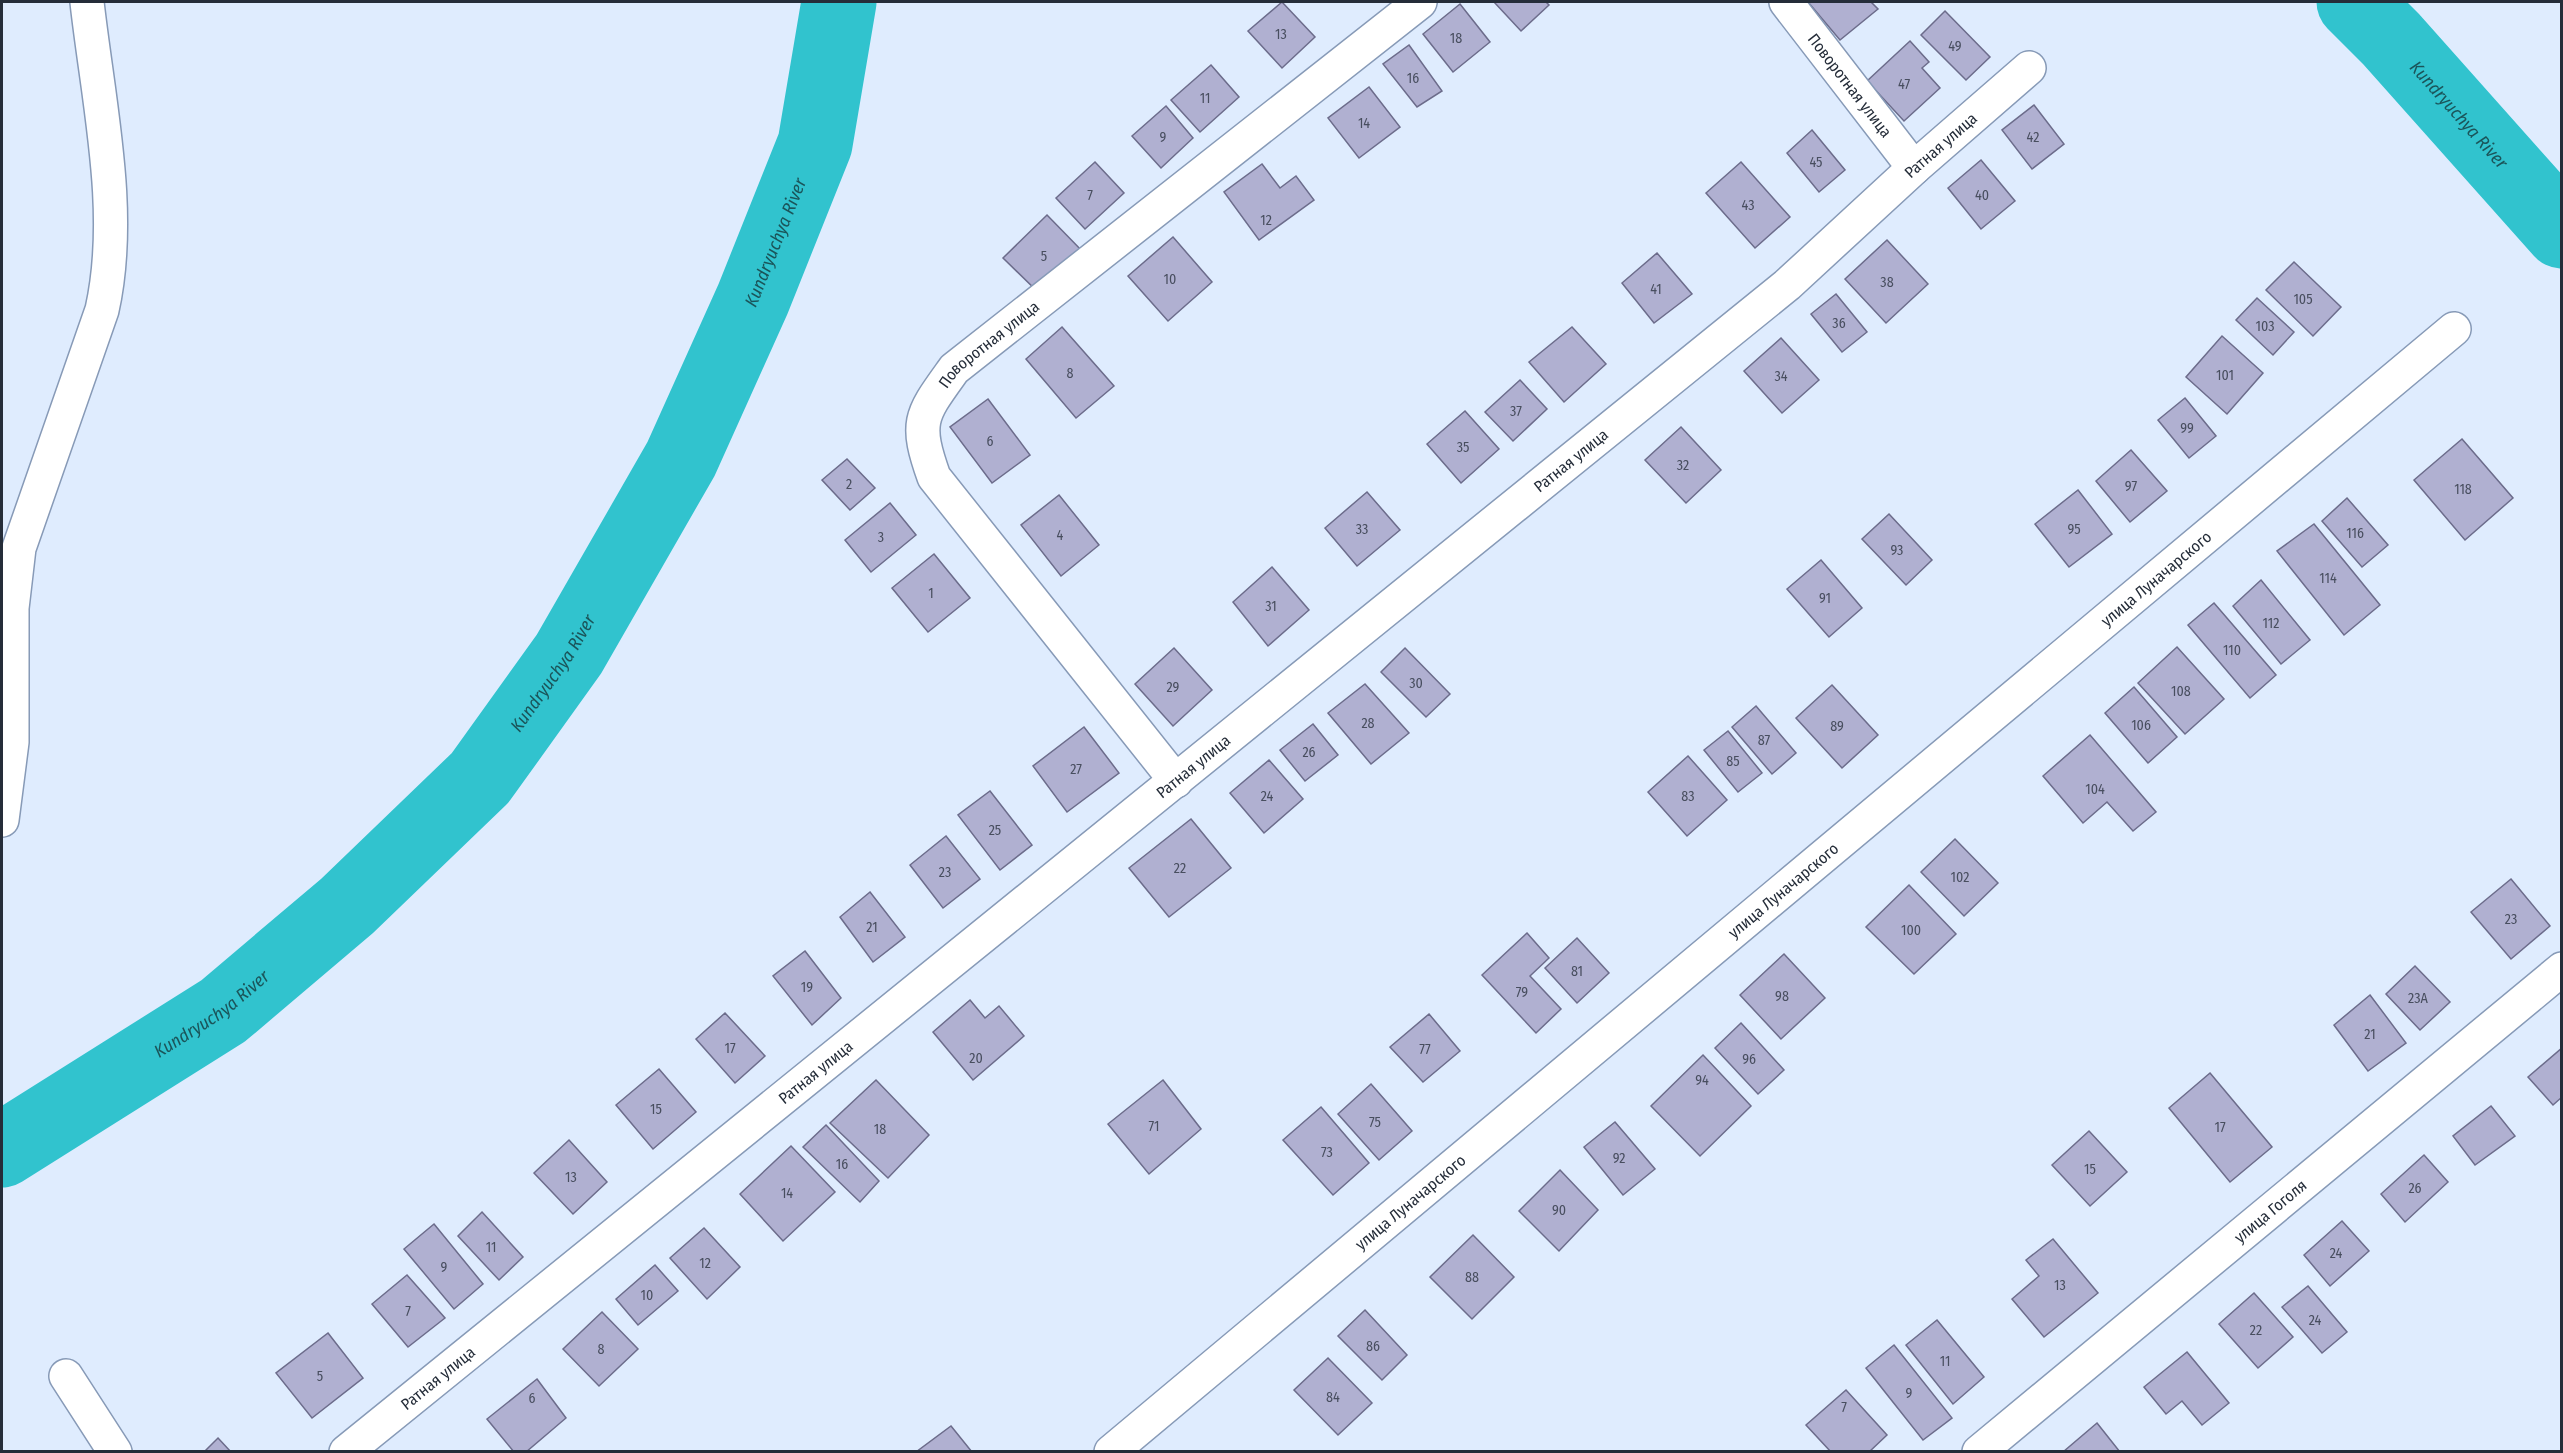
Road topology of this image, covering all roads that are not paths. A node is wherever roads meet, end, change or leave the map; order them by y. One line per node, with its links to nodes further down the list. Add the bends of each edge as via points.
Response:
1 (87, 2): 8 (street, via 111,220 111,272 102,310 19,548 12,608 12,742)
2 (1420, 2): 7 (street, Поворотная улица, via 954,369 926,409 921,442 934,477)
3 (1786, 2): 5 (street, Поворотная улица)
4 (2029, 68): 5 (street, Ратная улица)
5 (1914, 168): 7 (street, Ратная улица, via 1787,285)
6 (2454, 329): 13 (street, улица Луначарского)
7 (1176, 781): 12 (street, Ратная улица)
8 (2, 820)
9 (2562, 969): 14 (street, улица Гоголя)
10 (66, 1376): 11 (street)
11 (115, 1452)
12 (346, 1452)
13 (1111, 1452)
14 (1979, 1452)

